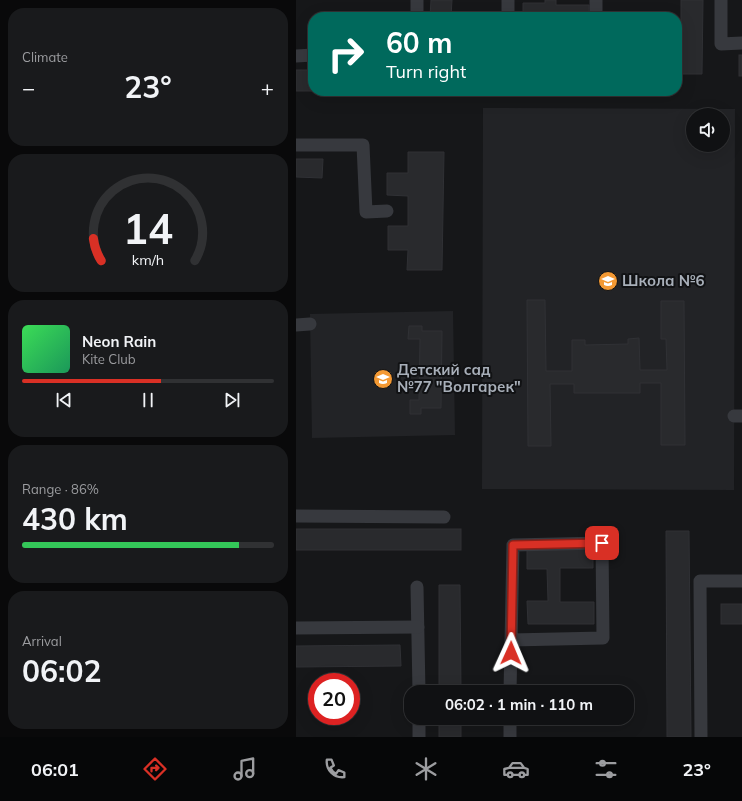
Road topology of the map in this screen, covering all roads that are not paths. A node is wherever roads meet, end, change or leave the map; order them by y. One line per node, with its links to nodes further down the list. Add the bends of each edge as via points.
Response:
1 (416, 0): 5 (lane)
2 (508, 0): 6 (lane)
3 (596, 0): 7 (lane)
4 (721, 0): 8 (lane, via 721,44)
5 (416, 12)
6 (508, 12)
7 (596, 12)
8 (742, 43)
9 (308, 55): 10 (lane)
10 (296, 56)
11 (296, 145): 12 (lane, via 363,145 366,212)
12 (387, 211)
13 (310, 324): 14 (lane)
14 (296, 325)
15 (296, 516): 16 (lane)
16 (444, 517)
17 (742, 581): 28 (lane, via 700,581)
18 (417, 588): 19 (lane)
19 (418, 627): 20 (lane); 22 (lane)
20 (296, 628)
21 (511, 640): 21 (lane, via 603,638 602,543 513,545); 23 (lane)
22 (419, 685)
23 (510, 685)
24 (419, 725): 26 (lane)
25 (510, 725): 27 (lane)
26 (419, 737)
27 (510, 737)
28 (701, 737)

